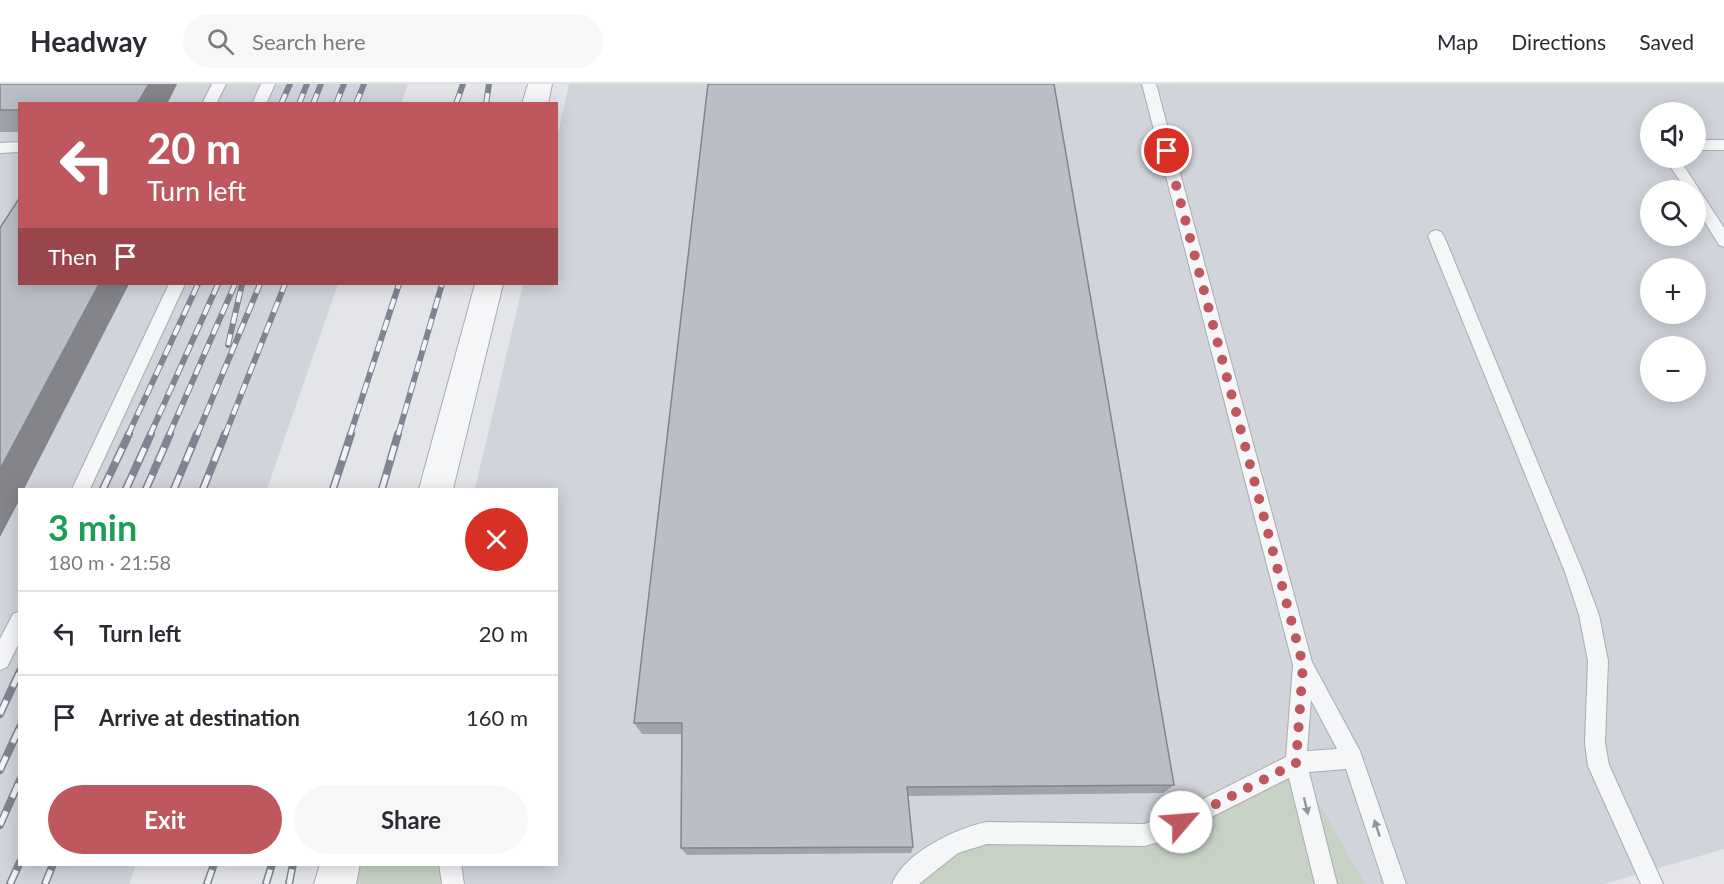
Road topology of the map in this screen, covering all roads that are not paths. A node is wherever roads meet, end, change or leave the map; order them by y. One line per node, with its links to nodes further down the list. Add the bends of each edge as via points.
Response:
1 (219, 84): 5 (lane)
2 (268, 84): 6 (lane)
3 (540, 84): 7 (street)
4 (1149, 84): 21 (lane)
5 (210, 102)
6 (260, 102)
7 (536, 102)
8 (1724, 145): 9 (lane)
9 (1706, 146)
10 (18, 147): 11 (lane)
11 (0, 148)
12 (1706, 212): 14 (lane)
13 (1436, 236): 31 (lane, via 1589,615 1598,661 1595,743 1599,766)
14 (1724, 241)
15 (177, 285): 17 (lane)
16 (489, 285): 18 (street)
17 (81, 488)
18 (436, 488)
19 (18, 624): 20 (lane)
20 (0, 660)
21 (1303, 665): 22 (lane); 23 (lane)
22 (1353, 758): 23 (lane); 30 (lane, one-way to 22)
23 (1296, 763): 28 (lane, via 1164,830 1144,835 987,833 955,840); 29 (lane, one-way to 29)
24 (340, 866): 26 (street)
25 (450, 866): 27 (lane)
26 (335, 884)
27 (453, 884)
28 (903, 884)
29 (1326, 884)
30 (1395, 884)
31 (1652, 884)

